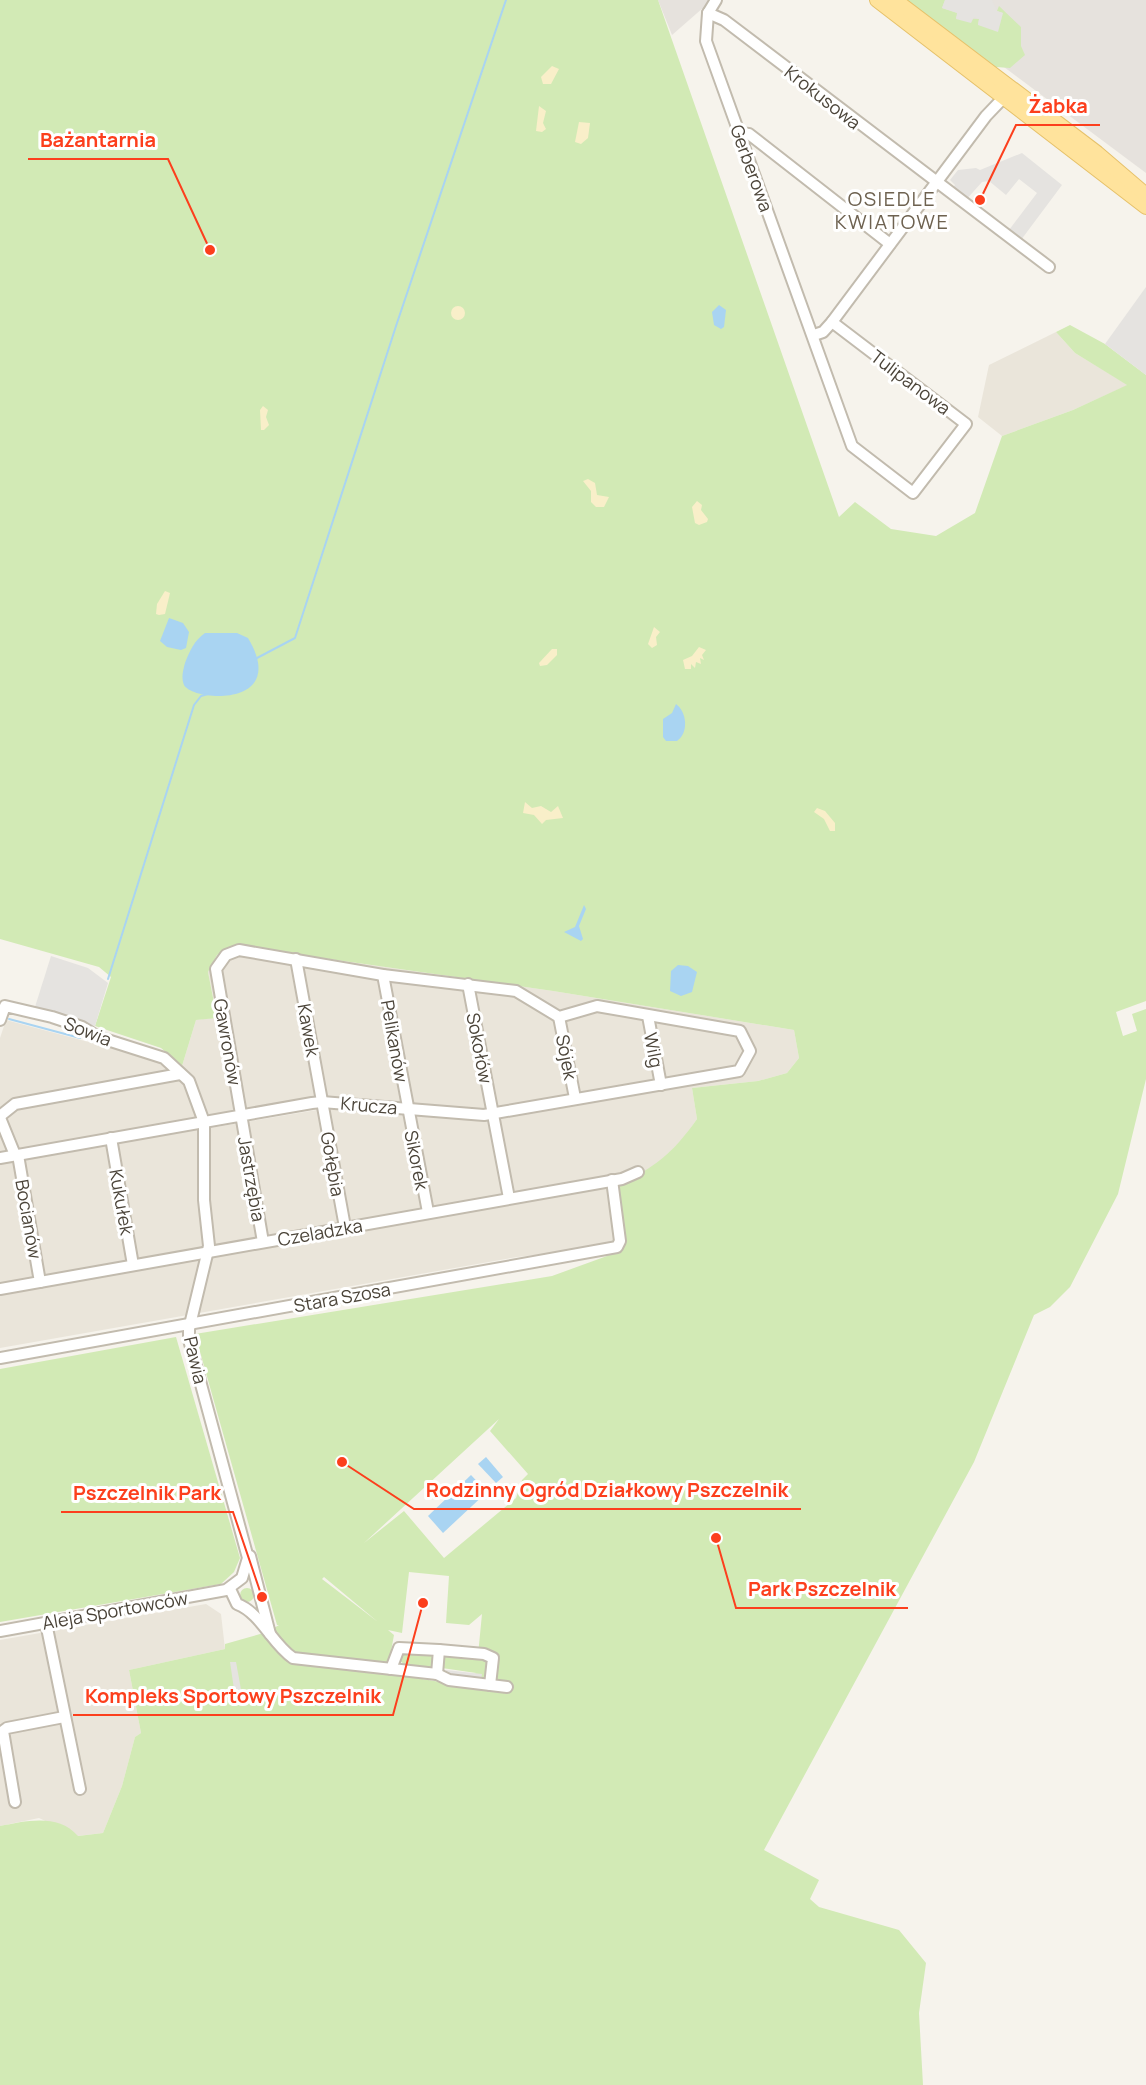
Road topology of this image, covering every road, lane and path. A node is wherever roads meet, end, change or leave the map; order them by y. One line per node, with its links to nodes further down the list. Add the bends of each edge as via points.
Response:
1 (716, 0): 4 (street, Gerberowa)
2 (877, 0): 5 (main road)
3 (895, 0): 5 (main road)
4 (708, 13): 6 (street, Gerberowa, via 706,41); 7 (street, Krokusowa, via 724,20)
5 (1008, 93): 7 (street); 8 (main road, via 1097,153); 9 (main road)
6 (739, 134): 10 (street, via 749,134); 13 (street, Gerberowa)
7 (937, 184): 10 (street); 11 (street, Krokusowa)
8 (1146, 195)
9 (1146, 207)
10 (891, 244): 12 (street)
11 (1049, 267)
12 (832, 322): 13 (street); 13 (street, Tulipanowa, via 966,424 913,493 852,446)
13 (814, 335)
14 (296, 958): 15 (street); 23 (street, Kawek); 26 (street, Gawronów, via 239,950 226,955 216,969)
15 (383, 975): 16 (street); 24 (street, Pelikanów)
16 (468, 984): 18 (street, via 516,991); 25 (street, Sokołów)
17 (648, 1016): 18 (street, via 597,1006); 21 (street, Wilg); 21 (street, Krucza, via 740,1031 750,1051 740,1071)
18 (559, 1017): 22 (street, Sójek)
19 (0, 1020): 20 (street, Sowia, via 5,1006 44,1014 98,1037 164,1058)
20 (180, 1074): 27 (street, via 15,1104); 28 (street, Sowia, via 189,1081)
21 (661, 1085): 22 (street, Krucza)
22 (575, 1098): 25 (street, Krucza)
23 (322, 1102): 24 (street, Krucza); 26 (street, Krucza); 36 (street, Gołębia)
24 (407, 1108): 25 (street, Krucza, via 471,1115); 35 (street, Sikorek)
25 (492, 1113): 34 (street, Sokołów)
26 (240, 1116): 28 (street, Krucza); 37 (street, Jastrzębia)
27 (0, 1117): 30 (street)
28 (204, 1122): 29 (street, Krucza); 38 (street, Pawia)
29 (111, 1138): 30 (street, Krucza); 39 (street, Kukułek)
30 (16, 1155): 31 (street, Krucza); 40 (street, Bocianów)
31 (0, 1158)
32 (638, 1172): 33 (street, Czeladzka)
33 (612, 1180): 34 (street, Czeladzka); 42 (street, Stara Szosa, via 620,1241 617,1247)
34 (509, 1198): 35 (street, Czeladzka)
35 (428, 1212): 36 (street, Czeladzka)
36 (345, 1227): 37 (street, Czeladzka)
37 (263, 1242): 38 (street, Czeladzka)
38 (208, 1252): 39 (street, Czeladzka); 42 (street, Pawia)
39 (133, 1265): 40 (street, Czeladzka)
40 (40, 1282): 41 (street, Czeladzka)
41 (0, 1289)
42 (190, 1324): 43 (street, Stara Szosa); 44 (street, Pawia, via 189,1340)
43 (0, 1358)
44 (247, 1550): 45 (street, Pawia, via 246,1569); 46 (street)
45 (234, 1586): 46 (street, via 251,1582); 47 (street, via 237,1604); 48 (street, Aleja Sportowców)
46 (261, 1592): 47 (street, via 254,1605); 50 (street)
47 (244, 1606): 50 (street)
48 (46, 1623): 49 (street, Aleja Sportowców); 56 (street)
49 (0, 1631)
50 (270, 1634): 52 (street, via 281,1650 293,1658)
51 (439, 1650): 52 (street, via 399,1648); 53 (street); 54 (street, via 493,1658)
52 (392, 1669): 53 (street)
53 (437, 1674): 54 (street, via 449,1680)
54 (490, 1685): 55 (street)
55 (507, 1687)
56 (64, 1717): 57 (street); 58 (street, via 3,1731)
57 (80, 1789)
58 (15, 1802)

